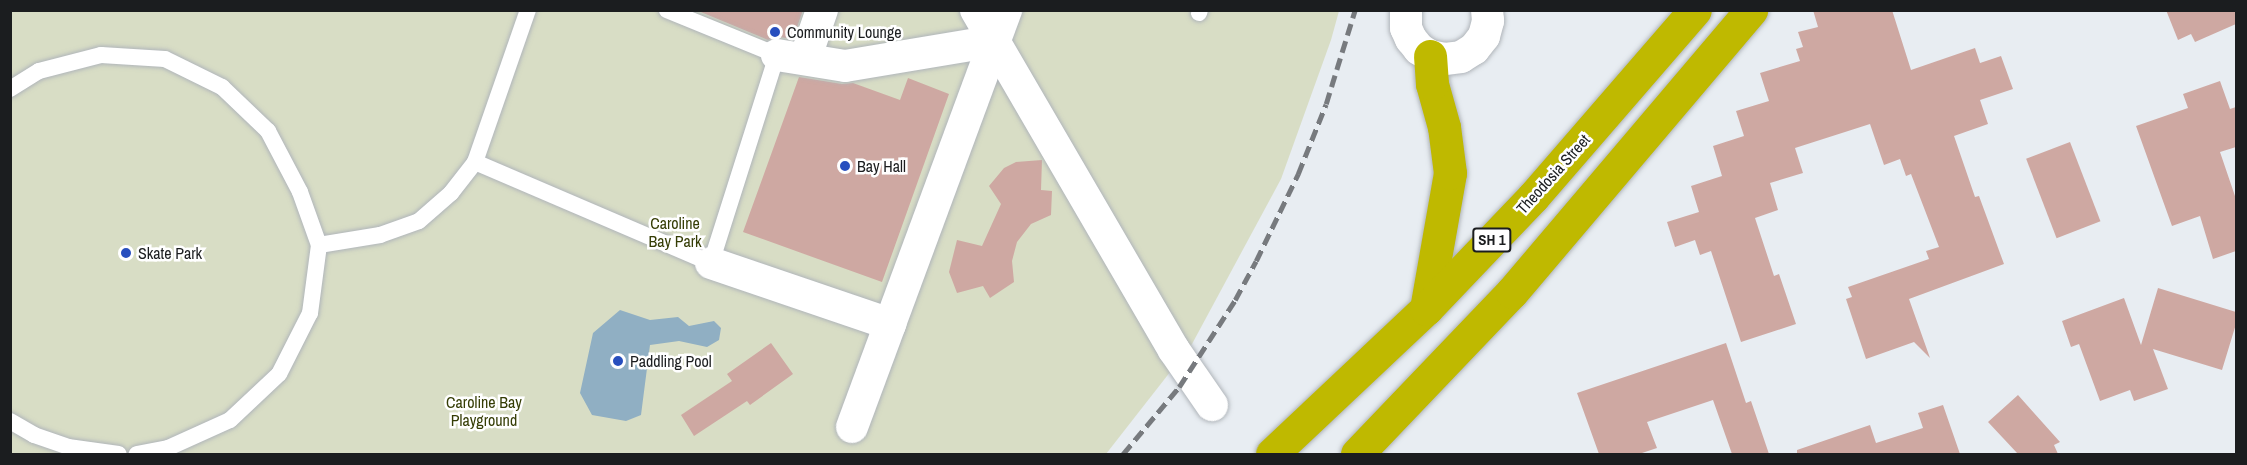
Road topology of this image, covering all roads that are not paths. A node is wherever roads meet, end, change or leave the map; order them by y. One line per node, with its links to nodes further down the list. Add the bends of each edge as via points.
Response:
1 (528, 10): 14 (lane)
2 (667, 10): 12 (lane)
3 (822, 10): 12 (street)
4 (976, 10): 10 (street)
5 (1006, 10): 10 (street)
6 (1406, 10): 11 (street, via 1406,28 1411,39)
7 (1487, 10): 11 (street, via 1484,36 1474,49 1461,57)
8 (1695, 10): 17 (highway, Theodosia Street / SH 1, via 1533,197)
9 (1751, 10): 25 (highway, via 1512,292)
10 (995, 40): 12 (street, via 845,66); 18 (street); 19 (street, via 1174,350)
11 (1430, 56): 17 (highway, via 1450,173)
12 (791, 57): 16 (lane)
13 (10, 89): 15 (lane, via 39,71 101,55 165,59 222,87 268,131 300,192)
14 (476, 162): 15 (lane, via 452,193 419,221 380,234); 16 (lane)
15 (319, 245): 23 (lane, via 310,313 279,374 230,420 168,448)
16 (711, 263): 18 (street)
17 (1426, 309): 24 (highway, Theodosia Street / SH 1)
18 (890, 324): 21 (street)
19 (1212, 405)
20 (10, 421): 22 (lane, via 68,447)
21 (852, 427)
22 (119, 454)
23 (137, 454)
24 (1272, 454)
25 (1357, 454)

